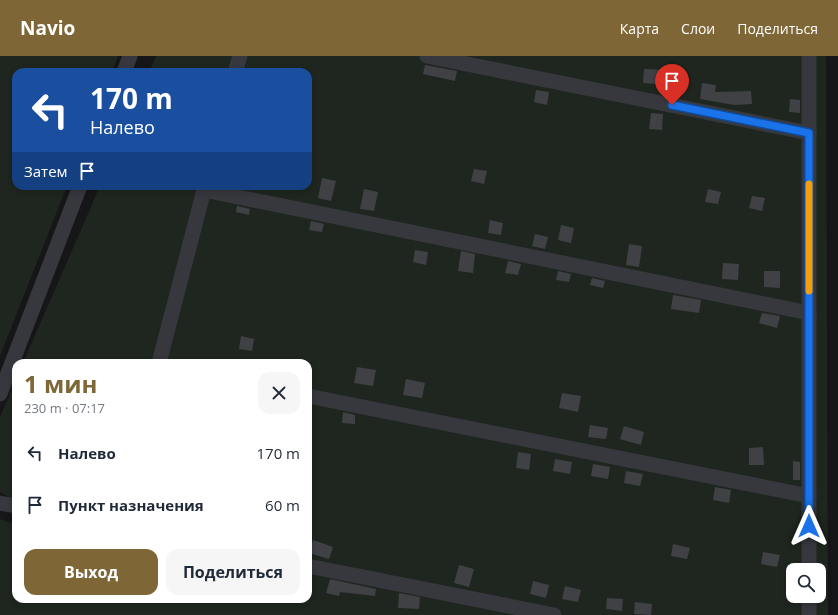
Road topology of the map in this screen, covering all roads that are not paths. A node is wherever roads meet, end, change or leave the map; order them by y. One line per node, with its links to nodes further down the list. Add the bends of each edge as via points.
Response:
1 (130, 56): 5 (street)
2 (240, 56): 6 (street)
3 (427, 56): 7 (street)
4 (809, 56): 7 (street)
5 (126, 68)
6 (237, 68)
7 (809, 133): 11 (street)
8 (78, 190): 12 (street)
9 (204, 190): 13 (street)
10 (215, 190): 11 (street)
11 (809, 313): 17 (street)
12 (13, 359)
13 (160, 359)
14 (12, 363): 15 (street)
15 (0, 394)
16 (312, 397): 17 (street)
17 (809, 496): 20 (street)
18 (0, 503): 19 (street)
19 (12, 505)
20 (809, 563)
21 (312, 567): 23 (street)
22 (809, 603): 24 (street)
23 (554, 615)
24 (809, 615)

